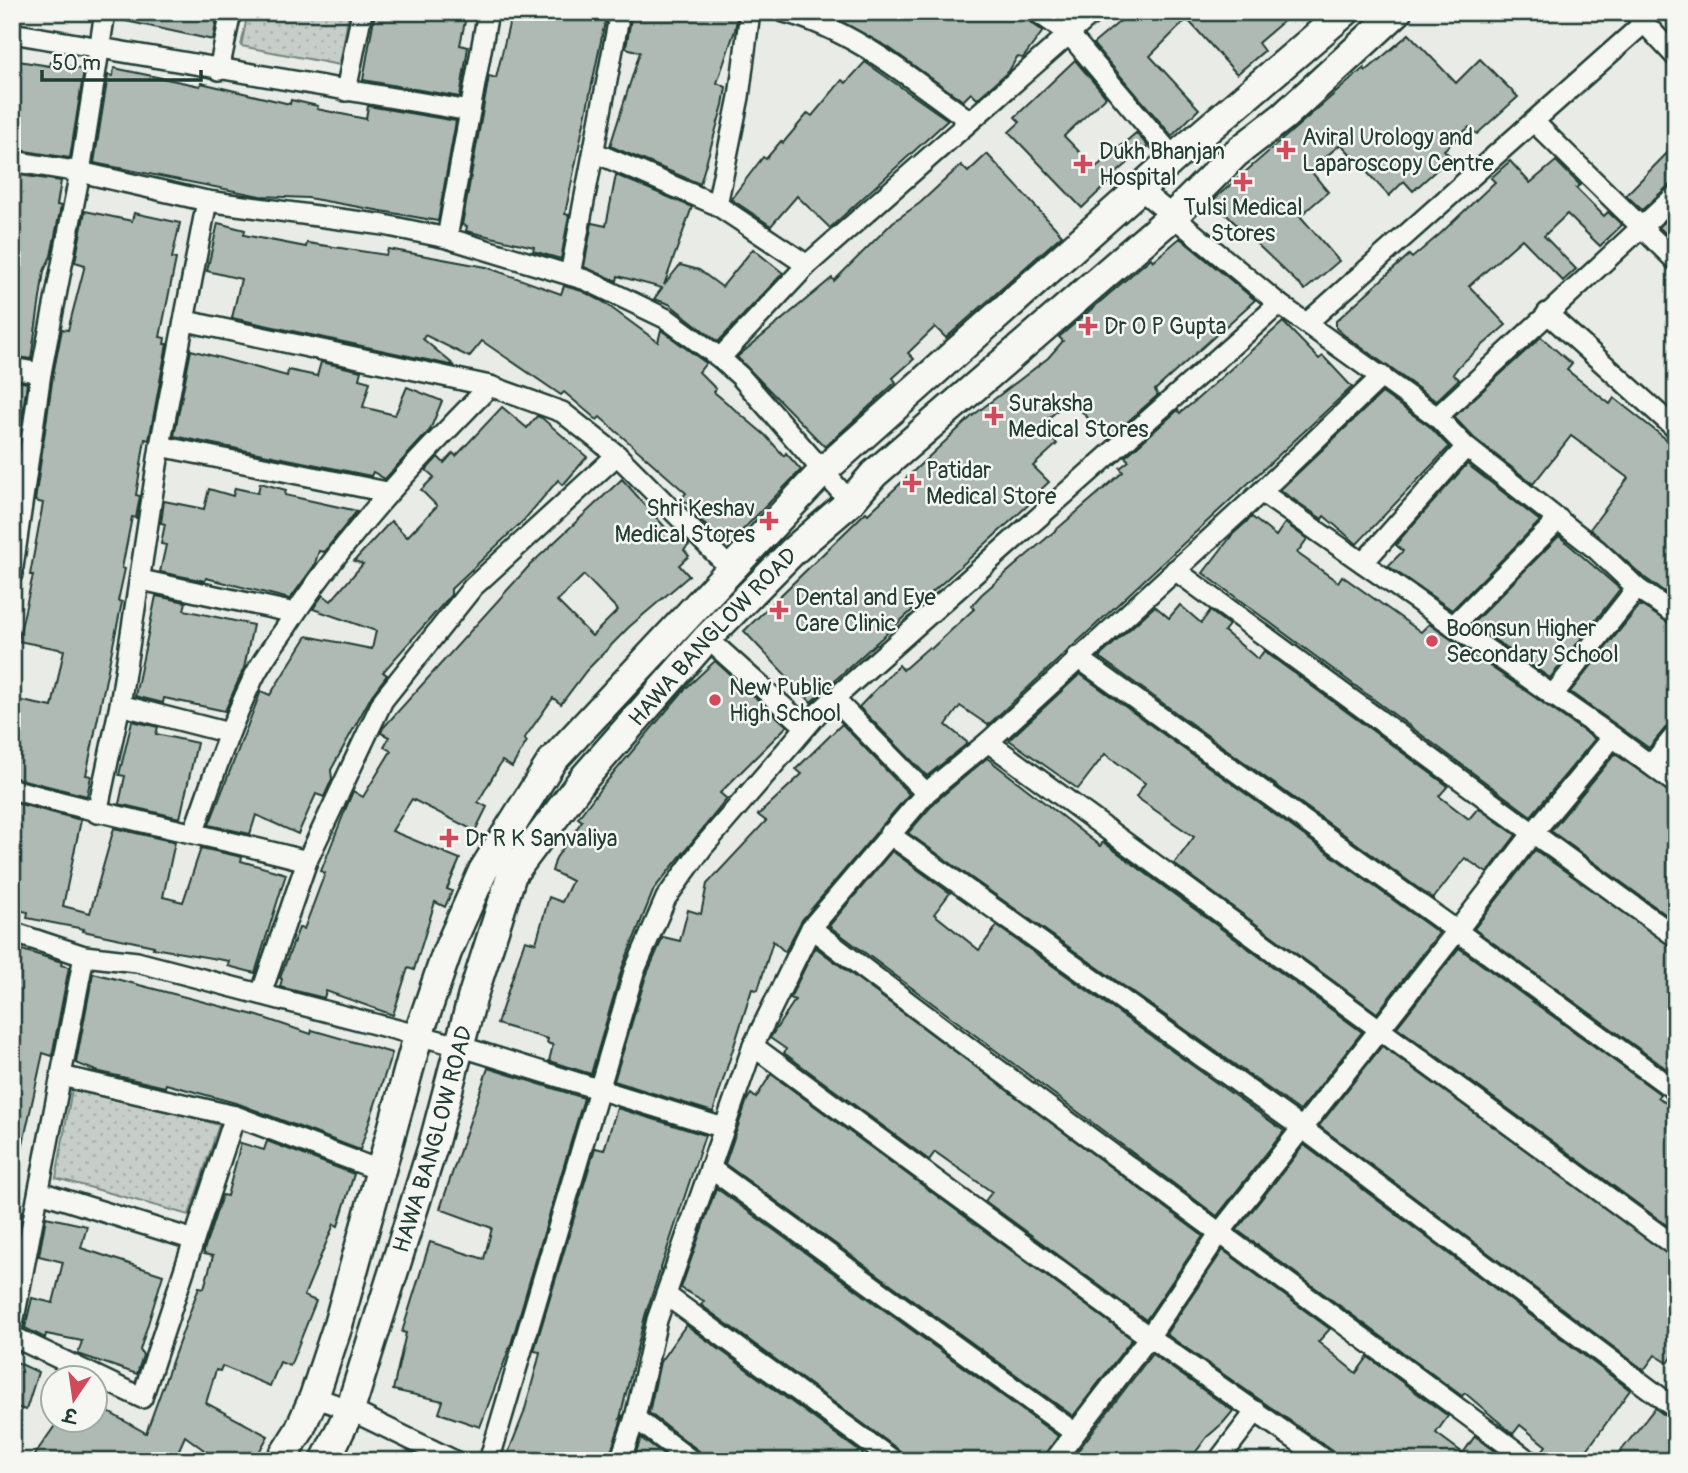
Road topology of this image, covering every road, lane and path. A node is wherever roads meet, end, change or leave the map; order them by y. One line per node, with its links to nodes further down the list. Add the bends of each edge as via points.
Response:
1 (105, 12): 15 (street)
2 (231, 12): 17 (street)
3 (362, 12): 18 (street)
4 (488, 12): 19 (street)
5 (620, 12): 22 (street)
6 (750, 12): 29 (street)
7 (784, 12): 20 (street, via 824,25 901,71)
8 (1037, 12): 14 (street)
9 (1094, 12): 14 (street)
10 (1345, 12): 23 (street, HAWA BANGLOW ROAD)
11 (1397, 12): 30 (street, HAWA BANGLOW ROAD, via 1284,116 1235,154)
12 (1639, 18): 16 (street); 21 (street)
13 (12, 33): 15 (street)
14 (1069, 34): 20 (street); 23 (street)
15 (98, 48): 17 (street); 25 (street)
16 (1676, 57)
17 (219, 70): 18 (street)
18 (346, 91): 19 (street)
19 (470, 111): 32 (street)
20 (970, 121): 34 (street)
21 (1534, 122): 31 (street); 39 (street)
22 (596, 153): 29 (street); 35 (street)
23 (1174, 158): 26 (street, HAWA BANGLOW ROAD)
24 (12, 161): 25 (street)
25 (80, 172): 28 (street); 42 (street)
26 (1141, 190): 30 (street); 50 (street, HAWA BANGLOW ROAD)
27 (1676, 195): 31 (street)
28 (207, 201): 32 (street); 38 (street)
29 (717, 205): 34 (street)
30 (1174, 215): 36 (street); 54 (street, HAWA BANGLOW ROAD, via 874,474)
31 (1640, 228): 33 (street); 37 (street)
32 (447, 238): 35 (street)
33 (1676, 261)
34 (807, 265): 40 (street)
35 (570, 275): 40 (street, via 667,318)
36 (1279, 304): 39 (street); 68 (street)
37 (1547, 313): 45 (street); 46 (street)
38 (186, 321): 44 (street); 47 (street)
39 (1308, 323): 43 (street)
40 (720, 358): 50 (street)
41 (12, 368): 42 (street)
42 (41, 373): 53 (street)
43 (1382, 376): 45 (street); 52 (street)
44 (489, 386): 49 (street, via 562,412); 51 (street)
45 (1437, 417): 48 (street)
46 (1673, 422)
47 (160, 446): 51 (street); 60 (street)
48 (1466, 447): 55 (street); 56 (street)
49 (617, 455): 57 (street); 83 (street, via 473,587 383,700)
50 (823, 471): 54 (street); 57 (street, HAWA BANGLOW ROAD)
51 (387, 492): 62 (street)
52 (1261, 492): 56 (street); 58 (street)
53 (18, 495): 59 (street)
54 (850, 502): 65 (street, HAWA BANGLOW ROAD, via 793,551)
55 (1559, 519): 61 (street); 64 (street)
56 (1363, 563): 64 (street)
57 (732, 570): 91 (street, HAWA BANGLOW ROAD, via 552,761 483,871 447,952)
58 (1175, 570): 66 (street); 81 (street)
59 (12, 574)
60 (141, 580): 62 (street); 69 (street)
61 (1637, 588): 63 (street); 67 (street)
62 (295, 613): 71 (street, via 252,680)
63 (1676, 615)
64 (1453, 625): 67 (street)
65 (707, 638): 70 (street); 93 (street, HAWA BANGLOW ROAD, via 584,778 512,874)
66 (1077, 657): 74 (street); 85 (street)
67 (1552, 696): 73 (street)
68 (834, 699): 70 (street); 78 (street)
69 (120, 705): 71 (street); 79 (street)
70 (806, 727): 96 (street, via 703,847 666,898 634,972)
71 (229, 733): 80 (street)
72 (1676, 734): 75 (street)
73 (1613, 737): 75 (street); 81 (street)
74 (988, 742): 78 (street); 90 (street)
75 (1651, 764): 76 (street)
76 (1676, 783)
77 (12, 789): 79 (street)
78 (926, 793): 82 (street)
79 (97, 813): 80 (street)
80 (194, 831): 83 (street)
81 (1533, 833): 85 (street); 87 (street)
82 (888, 834): 84 (street); 99 (street)
83 (307, 862): 89 (street)
84 (811, 928): 92 (street); 103 (street, via 971,1051)
85 (1457, 931): 90 (street); 95 (street)
86 (12, 932): 88 (street)
87 (1676, 937)
88 (84, 956): 89 (street, via 137,962); 94 (street)
89 (261, 994): 91 (street)
90 (1378, 1029): 99 (street); 105 (street)
91 (418, 1036): 93 (street); 101 (street, HAWA BANGLOW ROAD)
92 (753, 1045): 98 (street); 109 (street)
93 (459, 1046): 96 (street); 112 (street, HAWA BANGLOW ROAD, via 433,1146)
94 (61, 1076): 97 (street); 102 (street)
95 (1676, 1091)
96 (599, 1092): 98 (street); 119 (street)
97 (235, 1116): 101 (street); 104 (street)
98 (724, 1128): 100 (street)
99 (1302, 1128): 103 (street); 111 (street)
100 (710, 1168): 106 (street); 115 (street)
101 (379, 1170): 110 (street, HAWA BANGLOW ROAD)
102 (40, 1192): 104 (street); 107 (street)
103 (1221, 1231): 109 (street); 126 (street)
104 (194, 1240): 108 (street, via 142,1398)
105 (1676, 1247)
106 (666, 1295): 114 (street); 122 (street)
107 (12, 1329)
108 (12, 1336)
109 (1149, 1336): 113 (street); 115 (street)
110 (314, 1397): 112 (street); 116 (street, HAWA BANGLOW ROAD)
111 (1676, 1409)
112 (350, 1410): 117 (street, HAWA BANGLOW ROAD); 118 (street)
113 (1256, 1411): 124 (street); 125 (street)
114 (635, 1418): 120 (street); 121 (street)
115 (1075, 1433): 123 (street)
116 (280, 1461)
117 (325, 1461)
118 (455, 1461)
119 (489, 1461)
120 (620, 1461)
121 (692, 1461)
122 (894, 1461)
123 (1054, 1461)
124 (1218, 1461)
125 (1326, 1461)
126 (1529, 1461)

